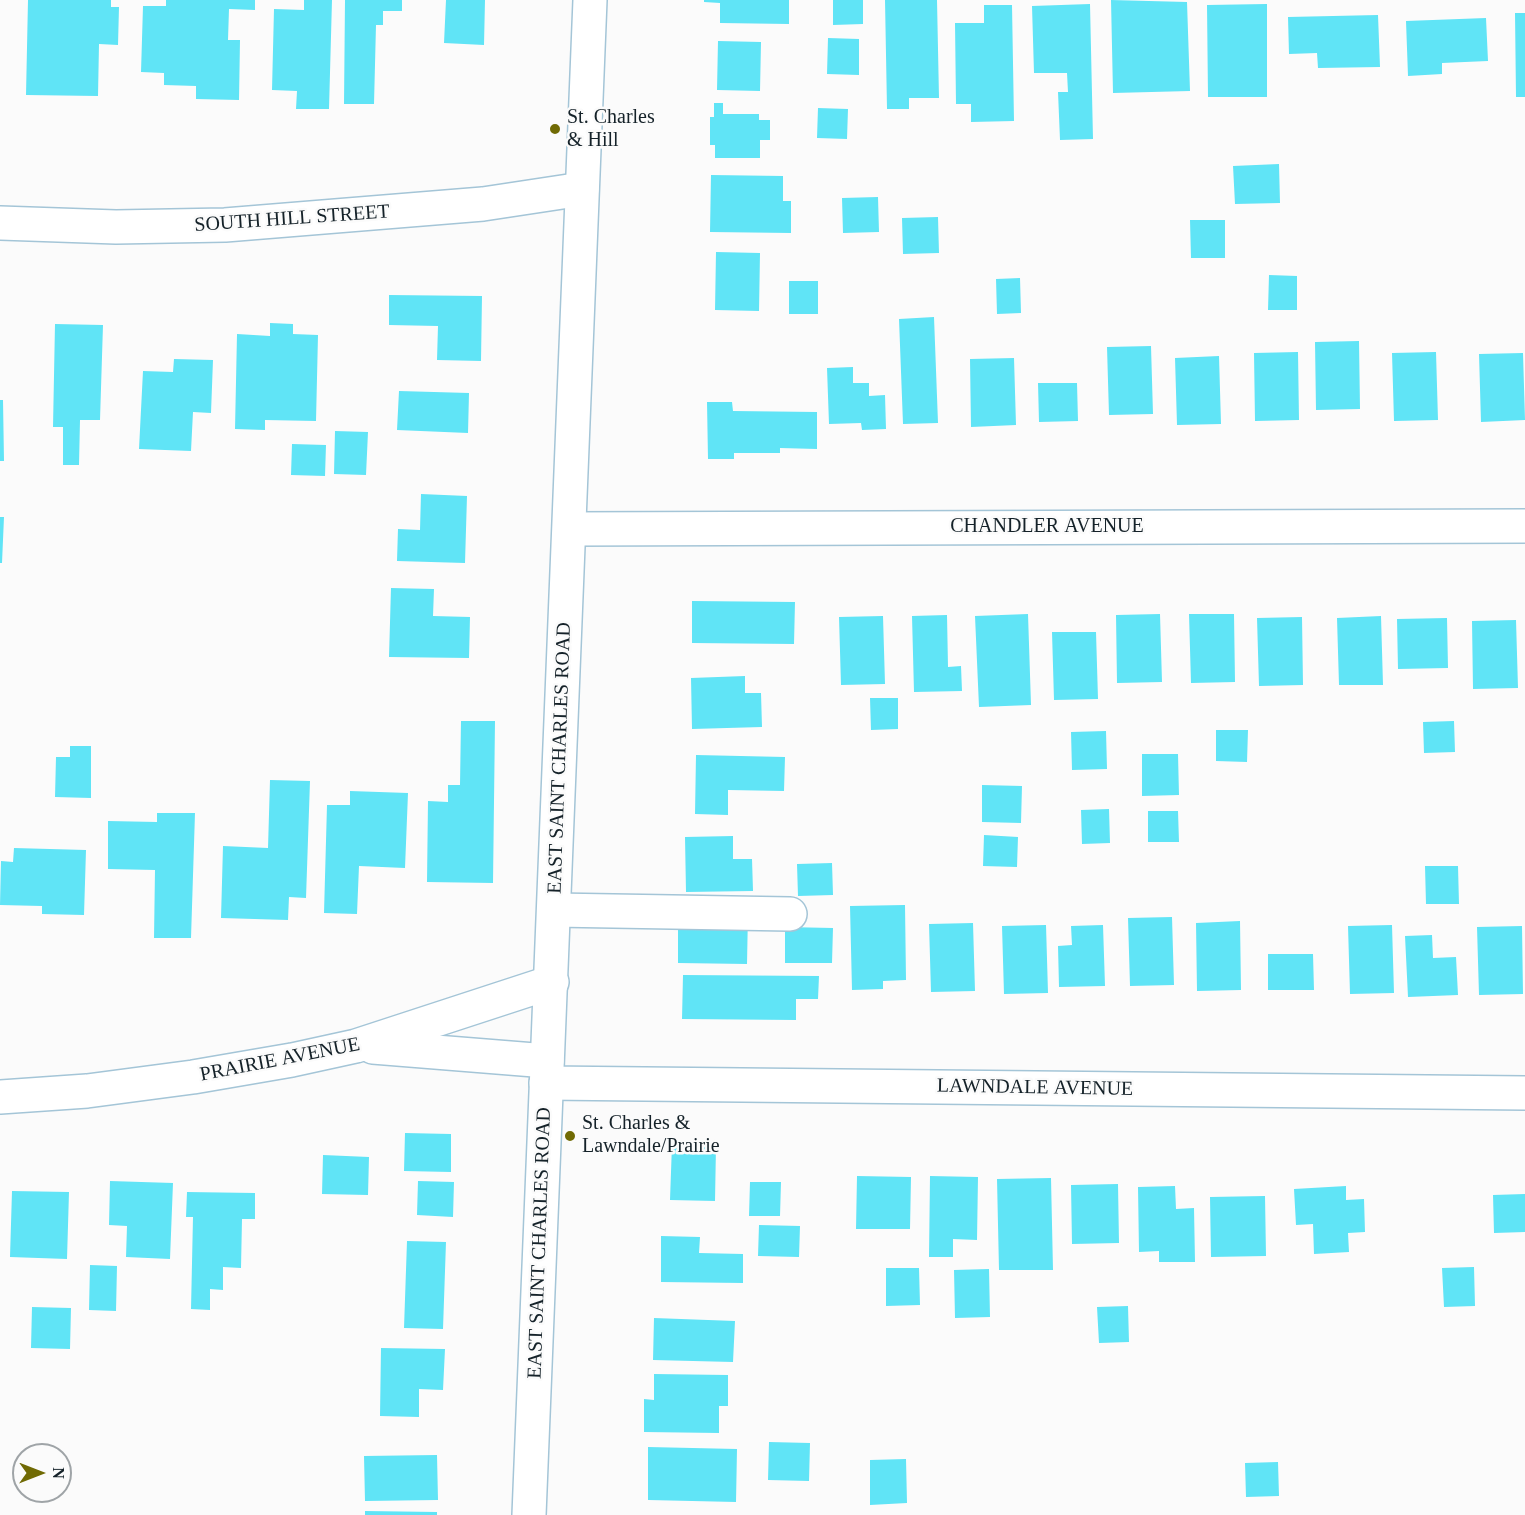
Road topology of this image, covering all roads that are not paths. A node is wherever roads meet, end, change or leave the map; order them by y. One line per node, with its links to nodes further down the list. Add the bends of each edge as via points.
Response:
1 (590, 0): 2 (street, EAST SAINT CHARLES ROAD)
2 (582, 189): 3 (street, SOUTH HILL STREET, via 483,204 225,225); 5 (street, EAST SAINT CHARLES ROAD)
3 (0, 223)
4 (1525, 526): 5 (street, CHANDLER AVENUE)
5 (570, 529): 6 (street, EAST SAINT CHARLES ROAD)
6 (554, 910): 7 (street); 8 (street, EAST SAINT CHARLES ROAD)
7 (790, 914)
8 (552, 982): 9 (street, PRAIRIE AVENUE); 10 (street, EAST SAINT CHARLES ROAD)
9 (356, 1046): 10 (street, LAWNDALE AVENUE); 12 (street, PRAIRIE AVENUE, via 194,1077)
10 (547, 1072): 11 (street, LAWNDALE AVENUE); 13 (street, EAST SAINT CHARLES ROAD)
11 (1525, 1093)
12 (0, 1097)
13 (529, 1515)

